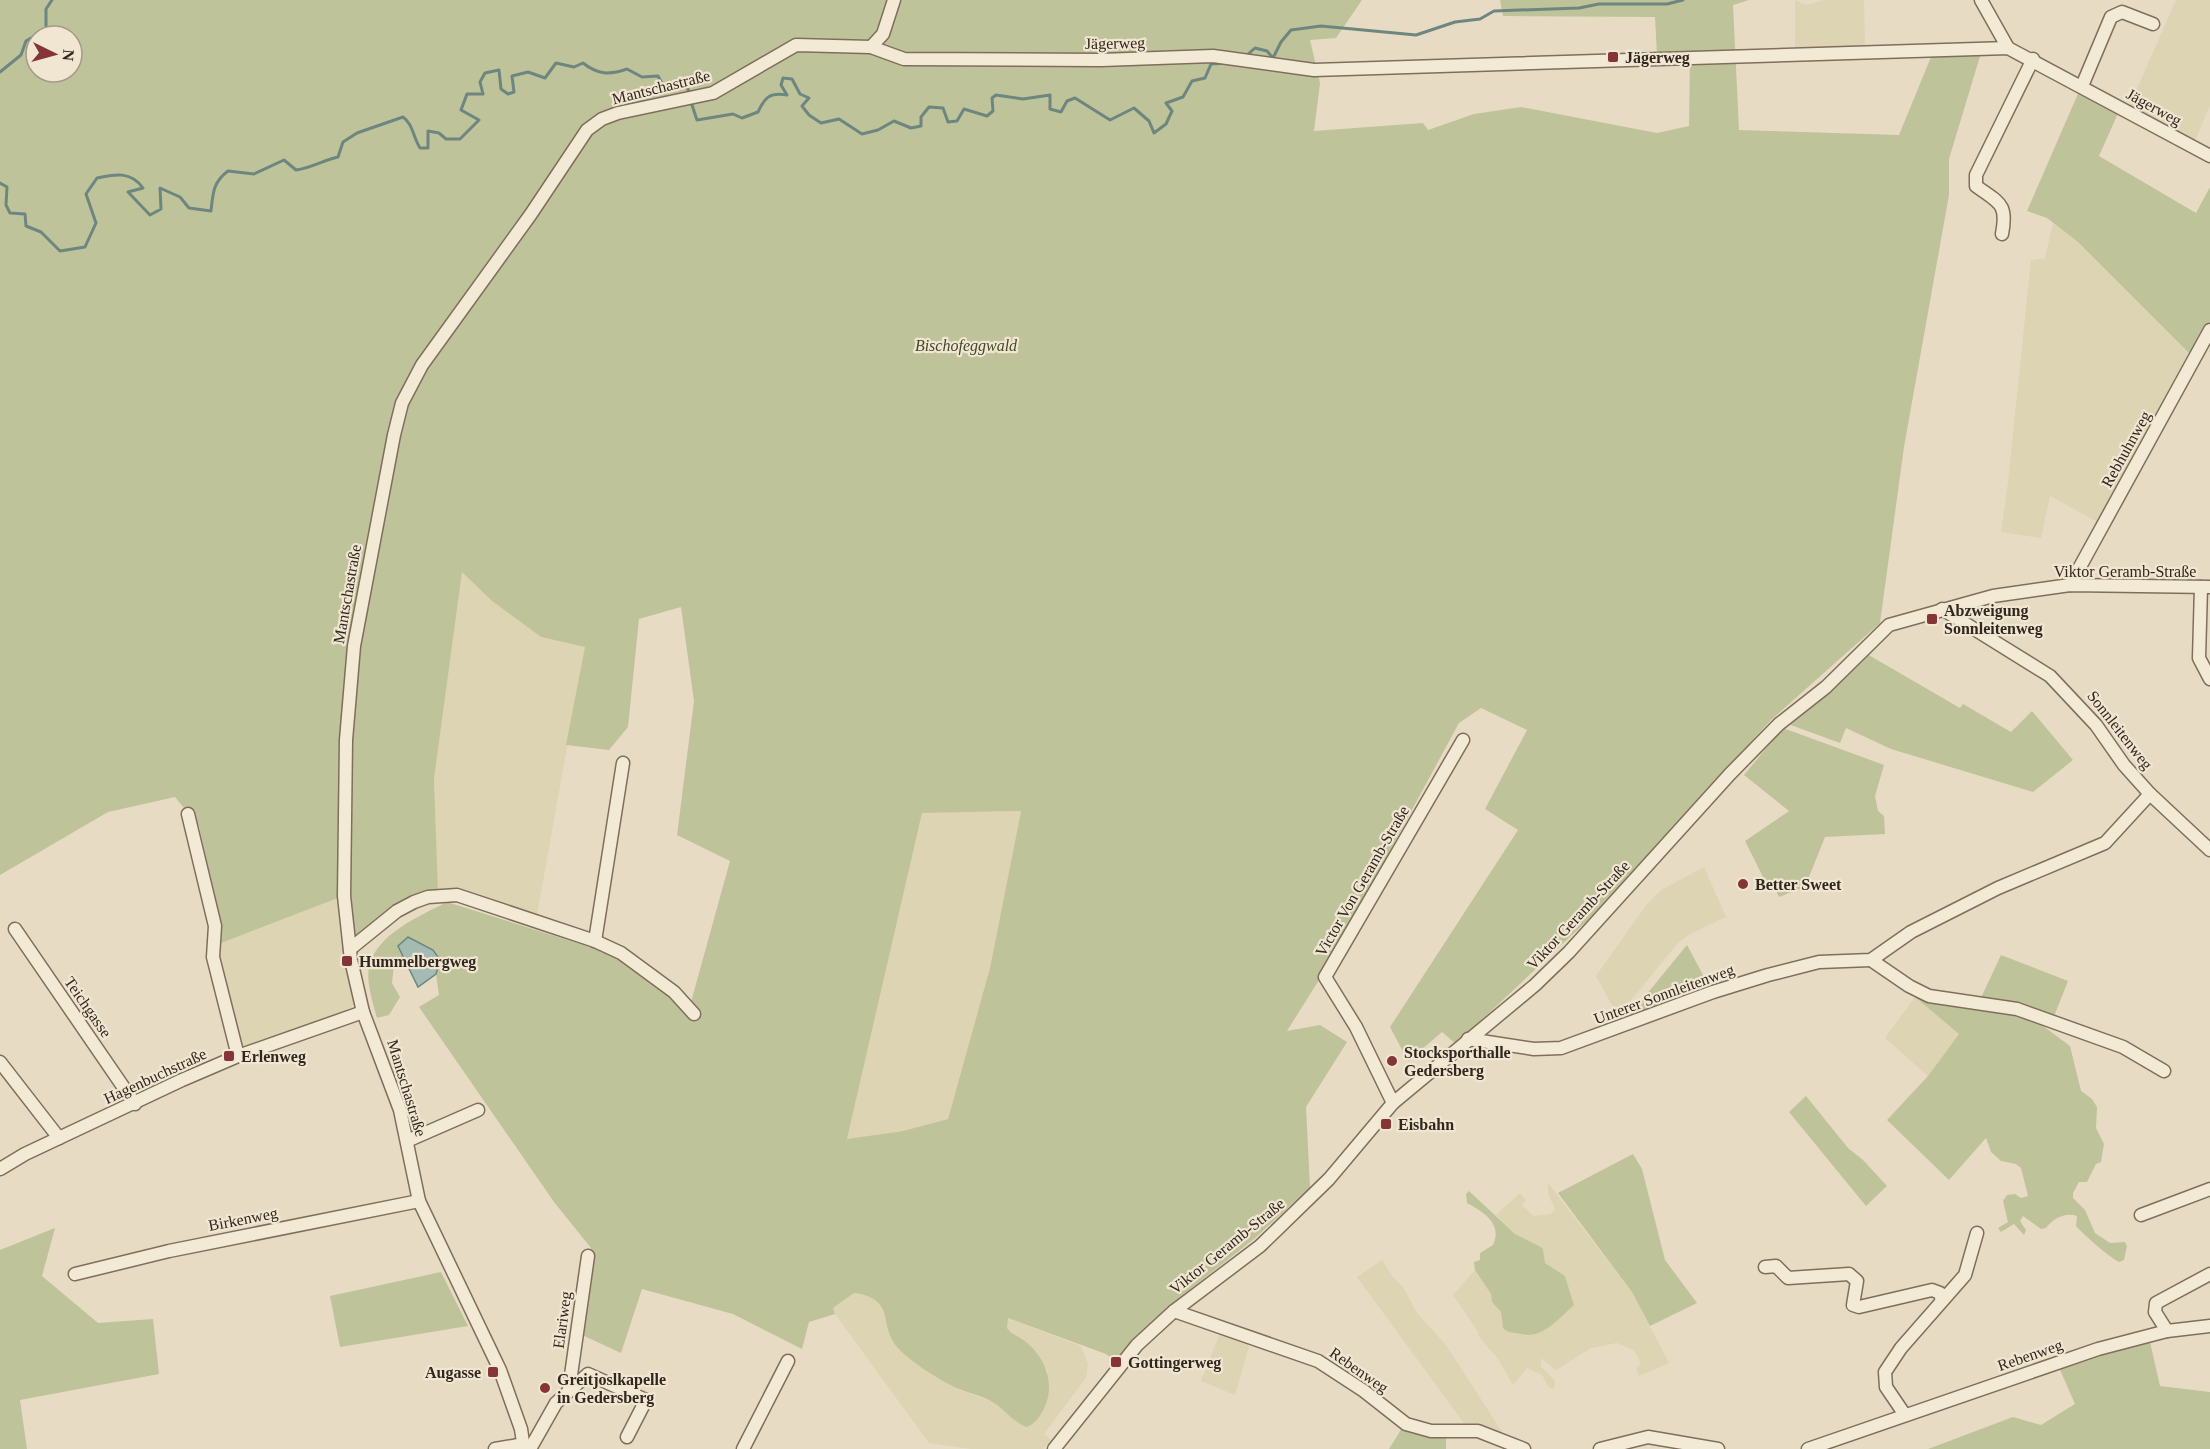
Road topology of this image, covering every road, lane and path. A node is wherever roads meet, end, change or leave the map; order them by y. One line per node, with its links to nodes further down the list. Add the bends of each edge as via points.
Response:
1 (894, 0): 4 (street, via 883,34)
2 (1982, 0): 5 (street)
3 (2153, 24): 7 (street, via 2122,12 2111,17)
4 (872, 47): 5 (street, Jägerweg, via 904,59 1019,61 1213,56 1325,69); 22 (street, Mantschastraße, via 796,45 725,88 702,97 618,113 586,130 422,365 402,403 354,646 343,832)
5 (2008, 48): 6 (street, Jägerweg)
6 (2033, 59): 7 (street, Jägerweg); 9 (street, via 1975,181 2004,208)
7 (2082, 86): 8 (street, Jägerweg)
8 (2210, 156)
9 (2002, 234)
10 (2210, 330): 11 (street, Rebhuhnweg)
11 (2070, 585): 12 (street, Viktor Geramb-Straße); 13 (street, Viktor Geramb-Straße, via 1993,596)
12 (2206, 587): 14 (street, via 2198,647)
13 (1942, 609): 17 (street, Sonnleitenweg, via 2050,676 2096,725); 26 (street, Viktor Geramb-Straße, via 1889,625 1826,687 1779,724 1569,952)
14 (2210, 680)
15 (1463, 740): 30 (street, Victor Von Geramb-Straße, via 1325,976 1356,1027)
16 (623, 763): 21 (street)
17 (2150, 795): 19 (street, Sonnleitenweg); 23 (street, Sonnleitenweg, via 2105,843 1992,891 1911,932)
18 (188, 814): 27 (street, via 215,926 213,957)
19 (2210, 850)
20 (15, 929): 31 (street, Teichgasse)
21 (595, 941): 22 (street, via 476,899 440,895 397,911); 25 (street, via 640,965)
22 (350, 949): 24 (street, Mantschastraße)
23 (1870, 960): 26 (street, Unterer Sonnleitenweg, via 1819,962 1768,975 1561,1048); 29 (street, via 1929,996 2017,1009 2123,1047)
24 (363, 1012): 27 (street, Hagenbuchstraße); 34 (street, Mantschastraße, via 395,1095)
25 (694, 1014)
26 (1468, 1039): 30 (street, Viktor Geramb-Straße)
27 (238, 1056): 31 (street, Hagenbuchstraße)
28 (0, 1062): 33 (street)
29 (2164, 1071)
30 (1393, 1103): 45 (street, Viktor Geramb-Straße, via 1329,1179 1284,1224)
31 (135, 1104): 33 (street, Hagenbuchstraße)
32 (477, 1110): 34 (street)
33 (59, 1138): 35 (street, Hagenbuchstraße)
34 (407, 1141): 37 (street, Mantschastraße)
35 (0, 1169)
36 (2210, 1190): 38 (street)
37 (419, 1202): 42 (street, Birkenweg, via 169,1251); 52 (street, Mantschastraße, via 500,1370)
38 (2141, 1215)
39 (1977, 1233): 44 (street, via 1965,1275)
40 (588, 1256): 49 (street, Elariweg)
41 (1765, 1267): 44 (street, via 1776,1266 1788,1278 1849,1274 1857,1281 1852,1301 1855,1306 1932,1290 1940,1293)
42 (75, 1274)
43 (2210, 1274): 47 (street, via 2156,1303 2155,1312)
44 (1942, 1301): 50 (street, via 1885,1372 1886,1387)
45 (1174, 1311): 56 (street, Viktor Geramb-Straße, via 1131,1351); 57 (street, Rebenweg, via 1318,1361 1406,1424 1431,1431 1478,1431)
46 (2210, 1326): 47 (street, Rebenweg)
47 (2167, 1330): 50 (street, Rebenweg, via 2098,1349)
48 (788, 1361): 55 (street)
49 (569, 1389): 51 (street, Elariweg, via 588,1374 646,1400); 52 (street, Elariweg)
50 (1905, 1415): 60 (street, Rebenweg)
51 (627, 1437)
52 (526, 1447): 54 (street)
53 (1615, 1447): 58 (street); 59 (street, via 1648,1437)
54 (495, 1449)
55 (743, 1449)
56 (1054, 1449)
57 (1524, 1449)
58 (1600, 1449)
59 (1718, 1449)
60 (1808, 1449)

